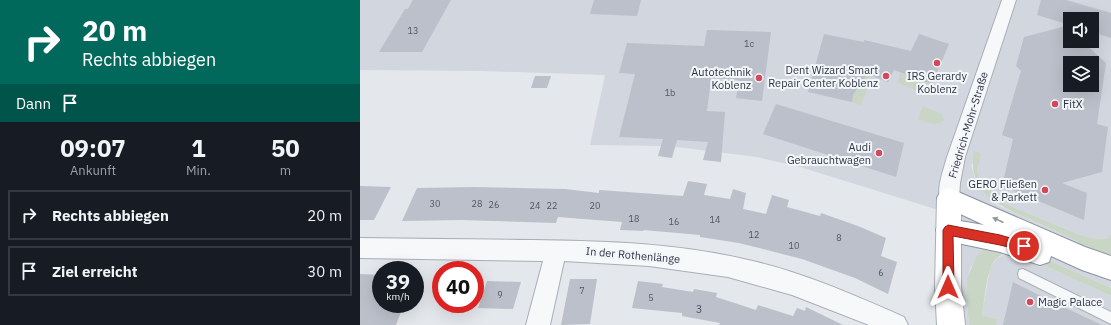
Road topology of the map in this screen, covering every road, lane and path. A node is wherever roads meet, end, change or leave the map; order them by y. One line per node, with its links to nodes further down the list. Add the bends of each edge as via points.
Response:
1 (1009, 0): 2 (street, Friedrich-Mohr-Straße, via 956,157)
2 (949, 198): 3 (main road, Friedrich-Mohr-Straße); 6 (main road, one-way to 2, via 1082,258)
3 (948, 230): 8 (main road, via 1024,246); 12 (main road, Friedrich-Mohr-Straße)
4 (360, 248): 5 (street, In der Rothenlänge)
5 (556, 250): 10 (street); 11 (street, In der Rothenlänge, via 607,251 728,266 815,291)
6 (1111, 268)
7 (1023, 274): 9 (lane)
8 (1111, 283)
9 (1111, 318)
10 (538, 325)
11 (896, 325)
12 (951, 325)

